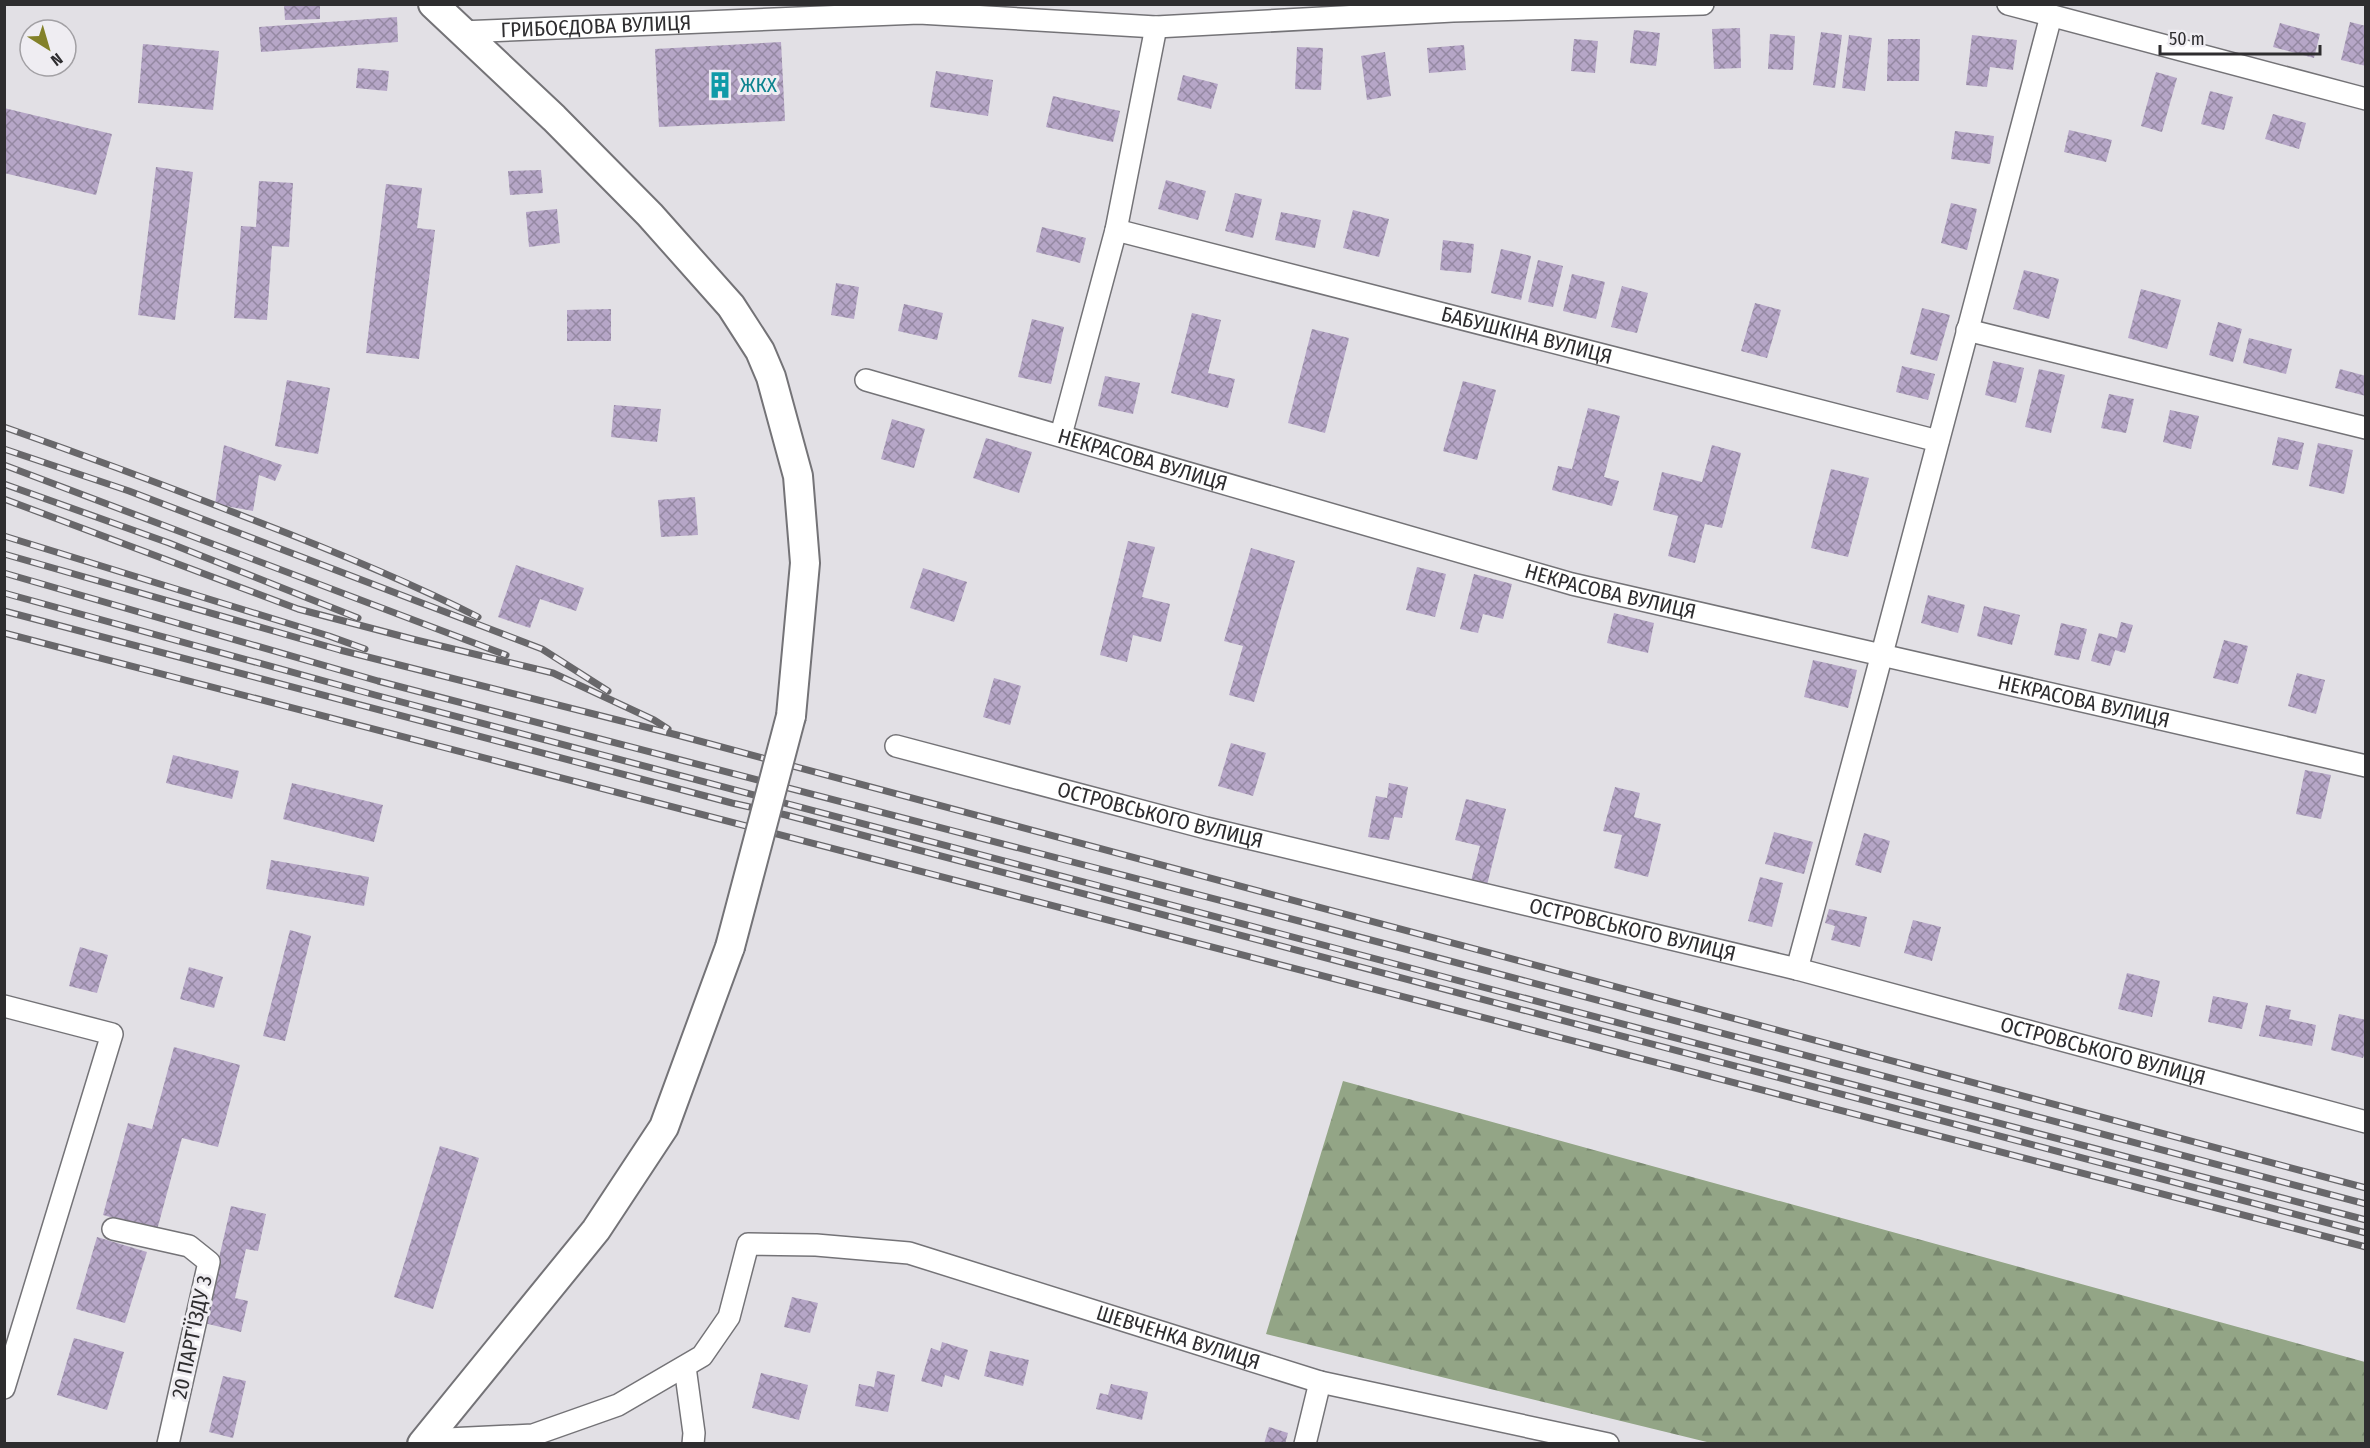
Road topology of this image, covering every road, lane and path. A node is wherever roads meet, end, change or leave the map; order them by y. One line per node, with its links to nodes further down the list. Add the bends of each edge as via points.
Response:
1 (433, 4): 7 (street)
2 (441, 4): 7 (street)
3 (1703, 4): 6 (street, ГРИБОЄДОВА ВУЛИЦЯ, via 1453,11)
4 (2008, 4): 5 (street)
5 (2051, 16): 8 (street); 10 (street)
6 (1156, 27): 7 (street, ГРИБОЄДОВА ВУЛИЦЯ, via 919,14); 9 (street)
7 (460, 32): 26 (street, bridge, via 554,118 650,215 730,306 760,351 798,476 805,562 791,716 730,947 664,1127 596,1230)
8 (2366, 99)
9 (1116, 230): 13 (street); 14 (street, БАБУШКІНА ВУЛИЦЯ)
10 (1967, 330): 12 (street); 14 (street)
11 (866, 380): 13 (street, НЕКРАСОВА ВУЛИЦЯ)
12 (2366, 428)
13 (1060, 435): 15 (street, НЕКРАСОВА ВУЛИЦЯ, via 1572,584)
14 (1938, 441): 15 (street)
15 (1883, 656): 17 (street, НЕКРАСОВА ВУЛИЦЯ); 18 (street)
16 (896, 746): 18 (street, ОСТРОВСЬКОГО ВУЛИЦЯ, via 1206,828)
17 (2366, 766)
18 (1797, 969): 20 (street, ОСТРОВСЬКОГО ВУЛИЦЯ)
19 (4, 1006): 24 (street, via 112,1034)
20 (2366, 1122)
21 (113, 1229): 27 (street, 20 ПАРТ'ЇЗДУ 3, via 189,1246 208,1262)
22 (685, 1367): 23 (street, ШЕВЧЕНКА ВУЛИЦЯ, via 702,1356 729,1317 748,1244 816,1245 909,1253); 25 (street, via 618,1405); 28 (street)
23 (1320, 1382): 29 (street); 30 (street, ШЕВЧЕНКА ВУЛИЦЯ)
24 (4, 1388)
25 (535, 1439): 26 (street)
26 (424, 1442)
27 (168, 1443)
28 (693, 1443)
29 (1305, 1443)
30 (1608, 1443)

